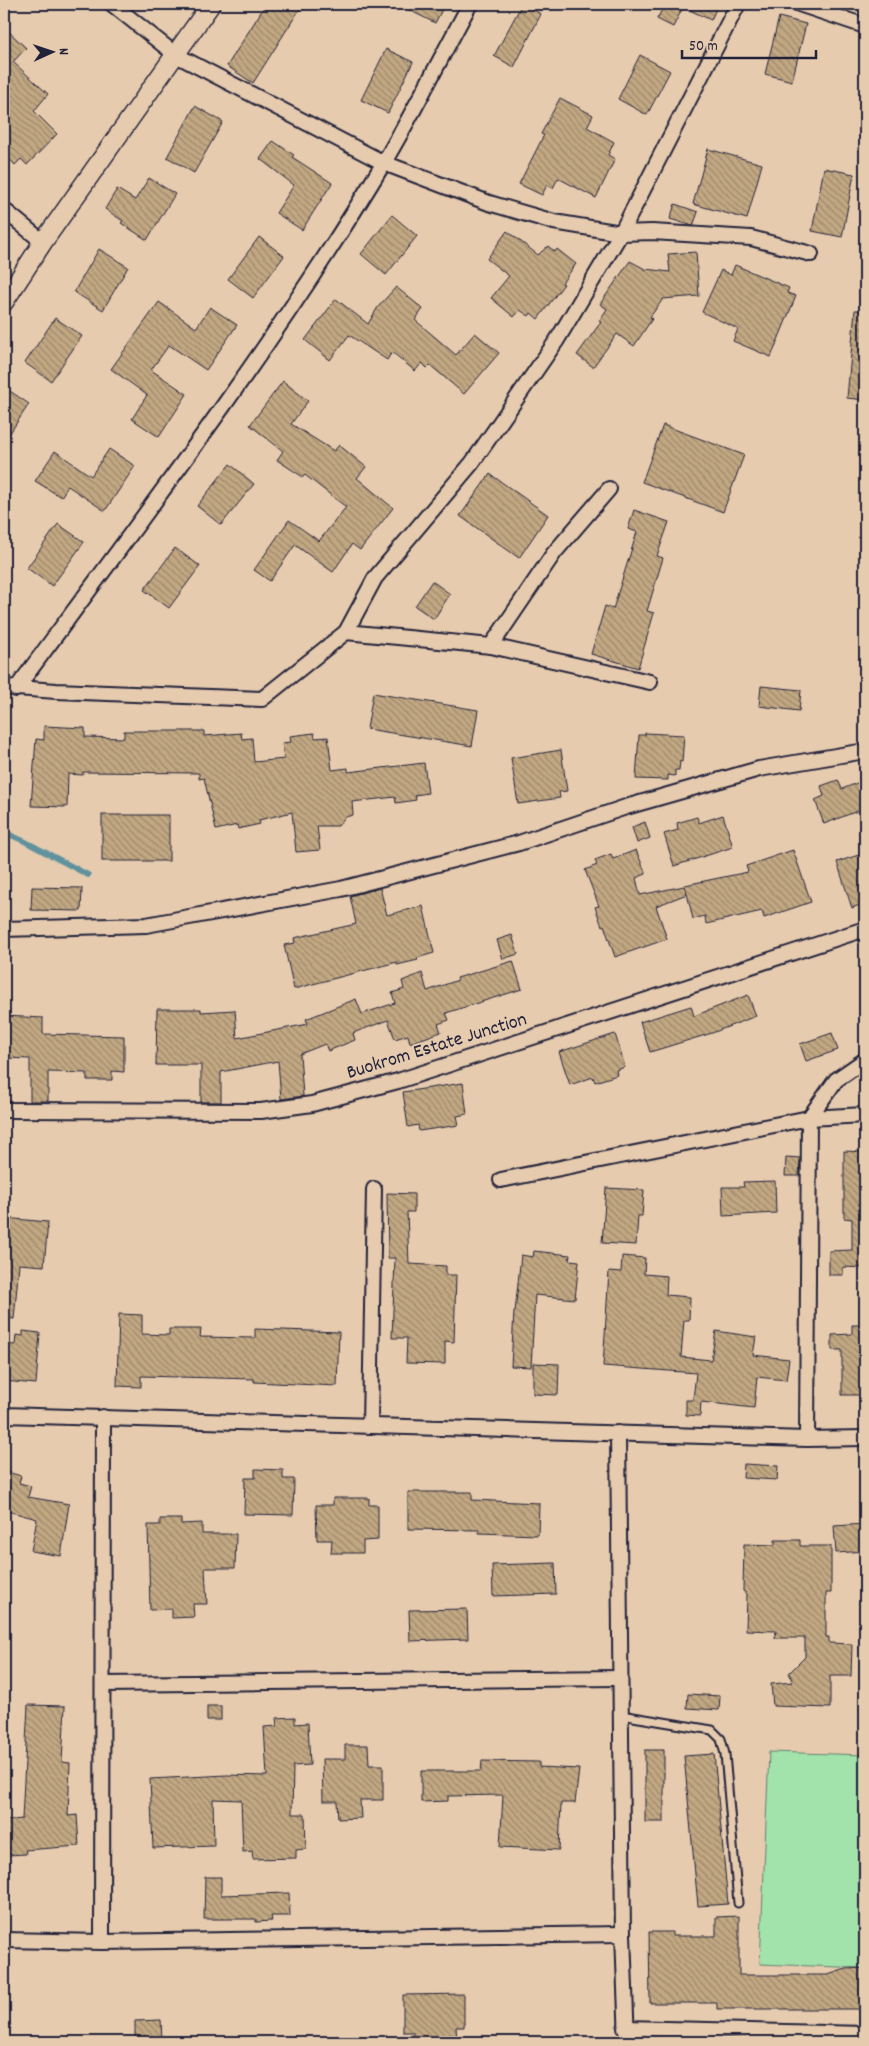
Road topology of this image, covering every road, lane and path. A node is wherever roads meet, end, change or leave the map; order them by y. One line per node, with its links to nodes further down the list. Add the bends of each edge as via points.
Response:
1 (112, 4): 7 (street)
2 (211, 4): 7 (street)
3 (470, 4): 8 (street)
4 (738, 4): 10 (street)
5 (799, 4): 6 (street)
6 (865, 26)
7 (176, 54): 8 (street); 11 (street)
8 (384, 163): 10 (street, via 489,204 554,222); 18 (street, via 299,296 201,439)
9 (4, 210): 11 (street)
10 (621, 233): 12 (street, via 751,238); 15 (street, via 557,340 472,463 375,578)
11 (43, 242): 13 (street)
12 (811, 254)
13 (4, 302)
14 (609, 489): 16 (street, via 554,553)
15 (346, 632): 16 (street); 18 (street, via 262,699)
16 (490, 646): 17 (street)
17 (650, 682)
18 (10, 688)
19 (865, 751): 20 (street, via 759,769 626,807 519,843 341,889 146,925)
20 (4, 929)
21 (865, 929): 23 (street, Buokrom Estate Junction, via 398,1081 312,1104 262,1110)
22 (865, 1060): 25 (street, via 836,1080)
23 (4, 1110)
24 (865, 1116): 25 (street)
25 (809, 1118): 26 (street); 33 (street)
26 (501, 1180)
27 (374, 1189): 30 (street)
28 (4, 1415): 29 (street)
29 (103, 1417): 30 (street); 35 (street)
30 (370, 1426): 31 (street)
31 (618, 1433): 33 (street); 34 (street)
32 (865, 1438): 33 (street)
33 (807, 1439)
34 (620, 1678): 35 (street); 36 (street)
35 (103, 1684): 40 (street)
36 (621, 1715): 37 (lane, via 712,1730 721,1739); 38 (street)
37 (738, 1903)
38 (623, 1934): 40 (street); 42 (street)
39 (4, 1940): 40 (street)
40 (102, 1942)
41 (865, 2034): 42 (street)
42 (626, 2035)

